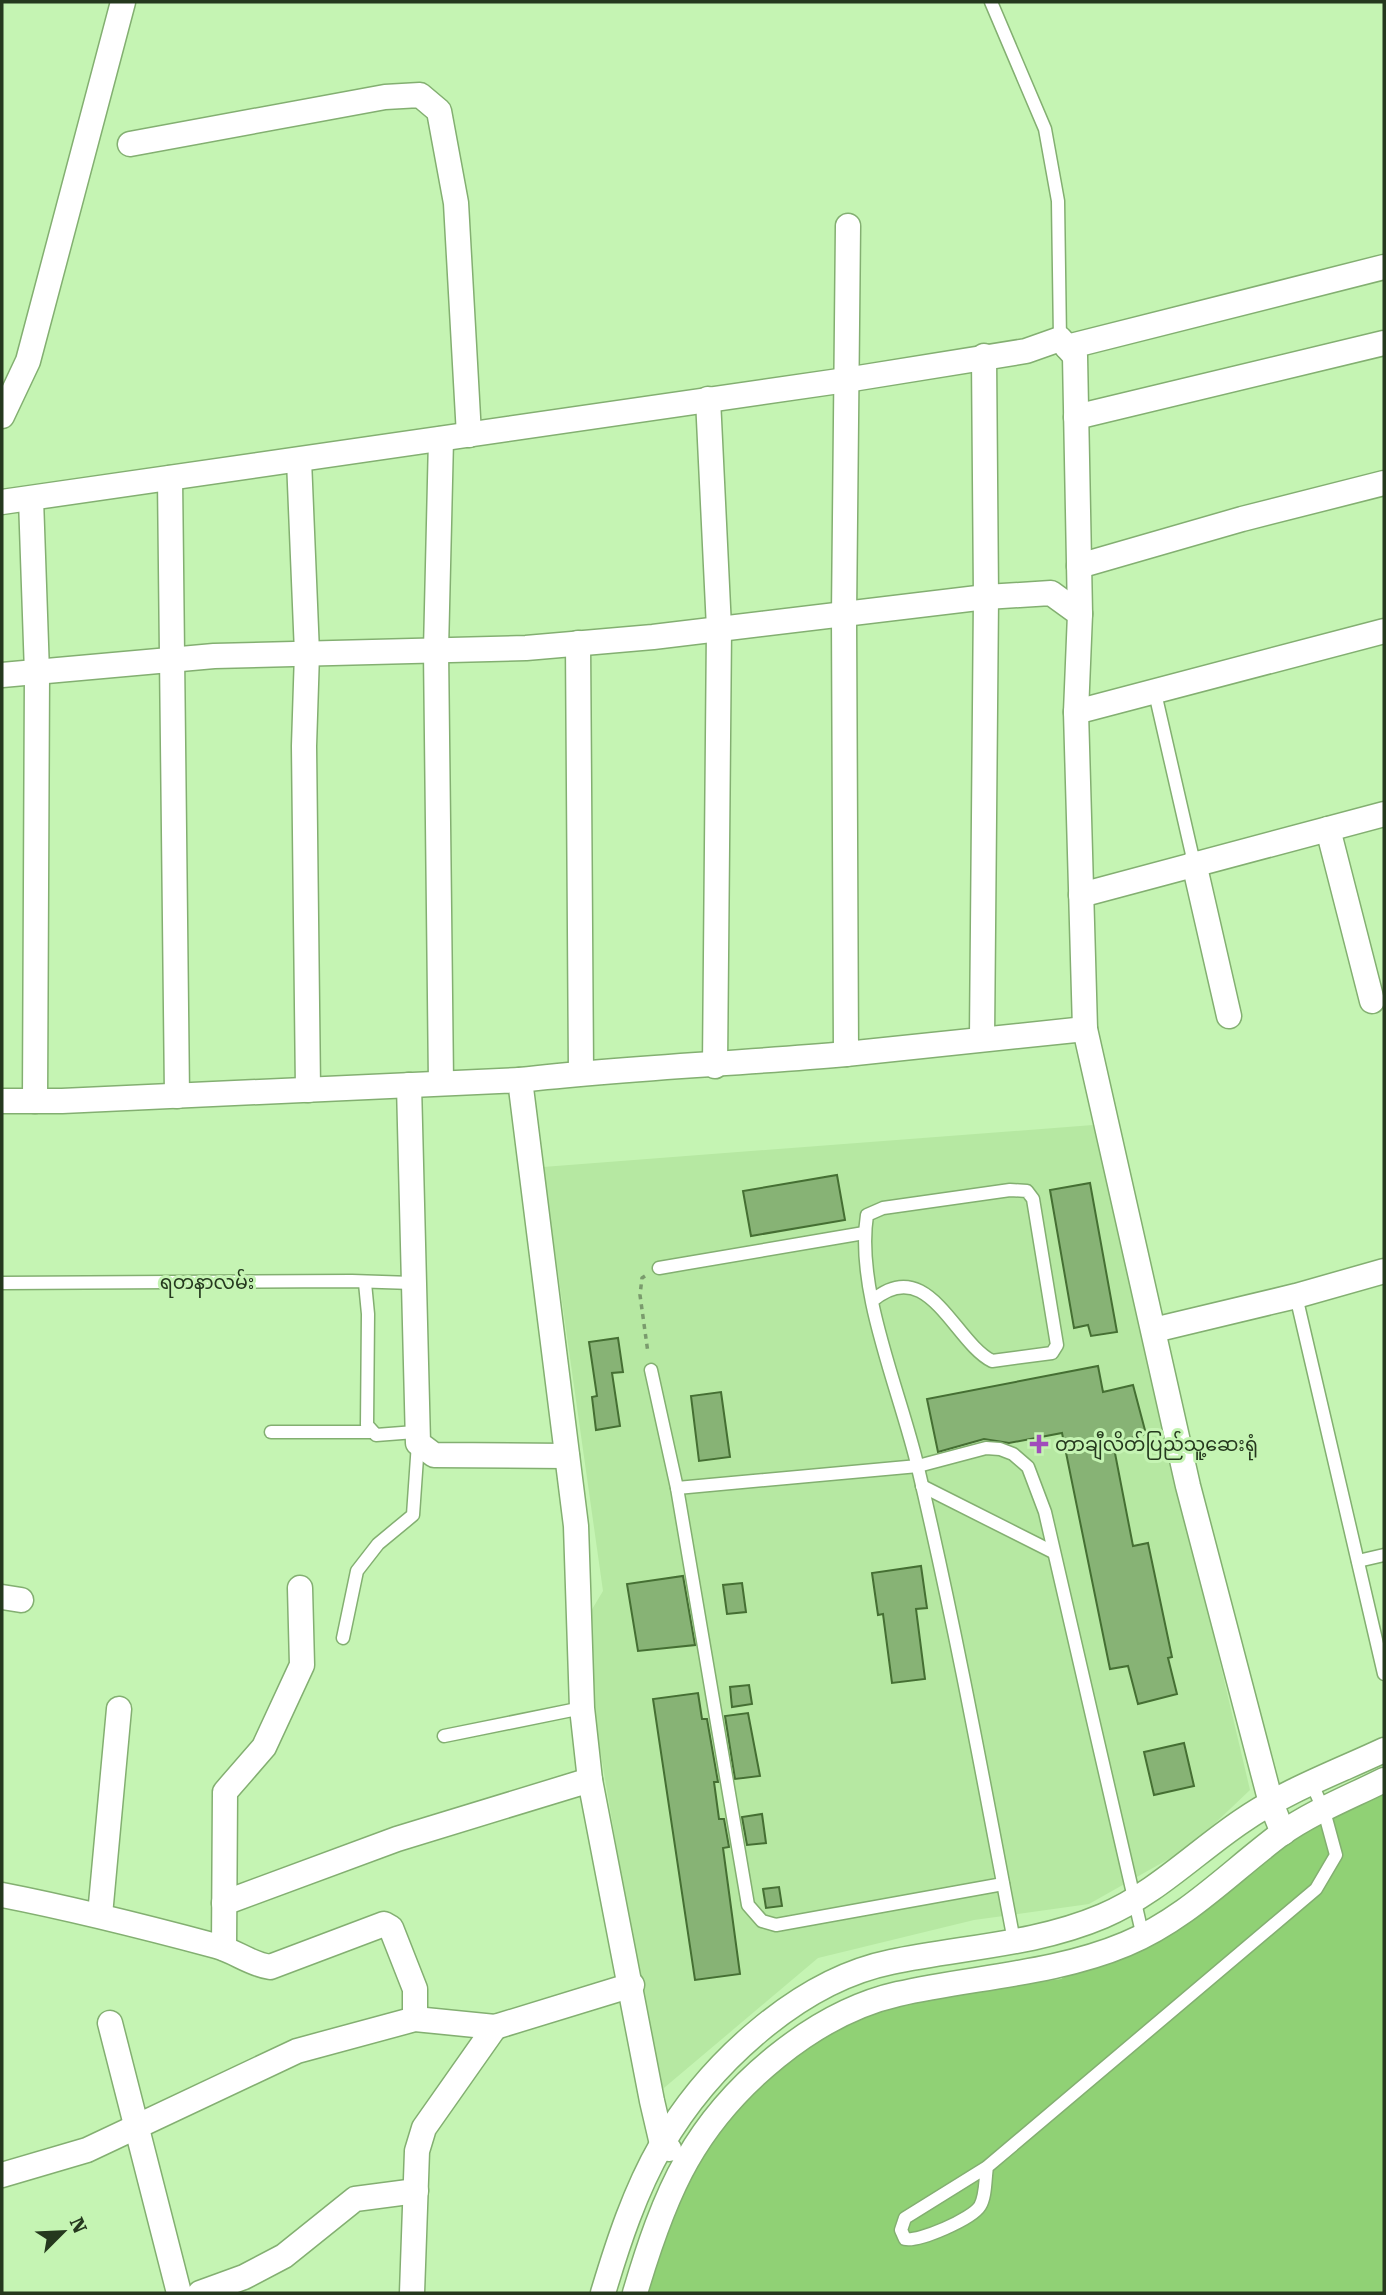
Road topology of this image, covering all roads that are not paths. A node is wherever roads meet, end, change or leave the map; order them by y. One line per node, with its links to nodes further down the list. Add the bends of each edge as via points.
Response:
1 (123, 2): 11 (street, via 28,361)
2 (991, 2): 6 (lane, via 1045,129 1058,201)
3 (130, 144): 13 (street, via 385,97 420,95 439,111 456,203)
4 (848, 226): 9 (street)
5 (1384, 267): 6 (street)
6 (1063, 343): 8 (street); 12 (street, via 1075,356)
7 (1384, 344): 12 (street)
8 (984, 356): 9 (street); 21 (street)
9 (846, 380): 10 (street); 23 (street)
10 (708, 399): 13 (street); 24 (street)
11 (2, 416)
12 (1076, 417): 20 (street)
13 (470, 435): 14 (street)
14 (441, 439): 15 (street); 27 (street)
15 (299, 460): 16 (street); 28 (street)
16 (170, 478): 18 (street); 29 (street)
17 (1384, 483): 20 (street)
18 (31, 499): 19 (street); 30 (street)
19 (2, 501)
20 (1079, 566): 22 (street)
21 (986, 597): 22 (street, via 1051,593); 23 (street); 41 (street)
22 (1080, 614): 33 (street)
23 (844, 616): 24 (street); 42 (street)
24 (719, 628): 26 (street); 43 (street)
25 (1384, 631): 32 (street)
26 (578, 643): 27 (street); 44 (street)
27 (436, 650): 28 (street); 46 (street)
28 (307, 653): 29 (street); 48 (street)
29 (172, 660): 30 (street); 49 (street)
30 (37, 673): 31 (street); 51 (street)
31 (2, 675)
32 (1155, 693): 33 (street); 36 (lane)
33 (1076, 712): 37 (street)
34 (1384, 814): 35 (street)
35 (1328, 829): 36 (street); 38 (street)
36 (1194, 863): 37 (street); 39 (street)
37 (1082, 895): 40 (street)
38 (1372, 1001)
39 (1229, 1016)
40 (1086, 1029): 41 (street); 60 (street)
41 (982, 1038): 42 (street)
42 (846, 1054): 43 (street)
43 (715, 1066): 44 (street)
44 (581, 1072): 45 (street)
45 (520, 1080): 46 (street); 65 (street)
46 (441, 1083): 47 (street)
47 (409, 1085): 48 (street); 57 (street)
48 (309, 1090): 49 (street)
49 (177, 1096): 51 (street)
50 (2, 1101): 51 (street)
51 (35, 1101)
52 (864, 1233): 53 (lane); 59 (lane); 59 (lane, via 867,1215 883,1208 1027,1191 1033,1199 1057,1345 1052,1353 992,1361 975,1350 951,1316 923,1294 901,1286)
53 (659, 1268)
54 (1384, 1271): 58 (street)
55 (2, 1283): 56 (lane, ရတနာလမ်း)
56 (366, 1283): 57 (lane, ရတနာလမ်း); 63 (lane)
57 (412, 1283): 64 (street)
58 (1296, 1296): 60 (street); 71 (lane)
59 (872, 1301): 66 (lane)
60 (1154, 1330): 82 (street, via 1188,1486)
61 (651, 1370): 68 (lane)
62 (271, 1432): 63 (lane)
63 (370, 1432): 64 (lane)
64 (416, 1438): 65 (street, via 435,1455); 73 (lane, via 413,1516 378,1544 357,1572)
65 (567, 1456): 75 (street, via 576,1526)
66 (918, 1466): 67 (lane); 68 (lane); 69 (lane, via 986,1448 1013,1454 1028,1467 1045,1511)
67 (922, 1486): 69 (lane); 85 (lane)
68 (677, 1488): 85 (lane, via 748,1905 762,1921 776,1925)
69 (1053, 1552): 87 (lane)
70 (1384, 1555): 71 (lane)
71 (1358, 1560): 74 (lane)
72 (300, 1588): 88 (street, via 302,1665 264,1747 225,1792)
73 (343, 1638)
74 (1384, 1674)
75 (582, 1708): 77 (lane); 79 (street)
76 (119, 1709): 89 (street)
77 (444, 1737)
78 (1384, 1750): 81 (street)
79 (590, 1780): 88 (street, via 397,1839); 93 (street)
80 (1384, 1780): 83 (street)
81 (1312, 1784): 82 (street); 83 (lane)
82 (1271, 1803): 84 (street); 87 (street, via 1162,1883)
83 (1324, 1811): 84 (street); 100 (lane, via 1336,1855 1316,1889)
84 (1283, 1833): 90 (street, via 1185,1912)
85 (1003, 1884): 91 (lane)
86 (2, 1895): 89 (street)
87 (1132, 1899): 90 (lane); 91 (street, via 1104,1916 1038,1938)
88 (224, 1903): 92 (street)
89 (100, 1915): 92 (street)
90 (1143, 1937): 99 (street, via 1085,1958 894,1994 842,2012 807,2032 721,2110)
91 (1014, 1941): 98 (street, via 889,1962 830,1983 762,2026 706,2084)
92 (224, 1948): 94 (street, via 270,1967 370,1927 388,1926 405,1956 415,1989)
93 (632, 1985): 96 (street); 98 (street)
94 (415, 2020): 96 (street); 97 (street, via 297,2051)
95 (110, 2023): 97 (street)
96 (495, 2027): 102 (street, via 424,2128 416,2151)
97 (138, 2127): 101 (street, via 87,2150); 103 (street)
98 (662, 2144): 99 (street); 106 (street, via 621,2235)
99 (687, 2161): 107 (street)
100 (987, 2167): 100 (lane, via 905,2218 901,2230 905,2239 925,2237 972,2214 980,2205)
101 (2, 2175)
102 (416, 2191): 104 (street, via 355,2199 284,2256); 105 (street)
103 (179, 2293)
104 (200, 2293)
105 (412, 2293)
106 (603, 2293)
107 (635, 2293)

